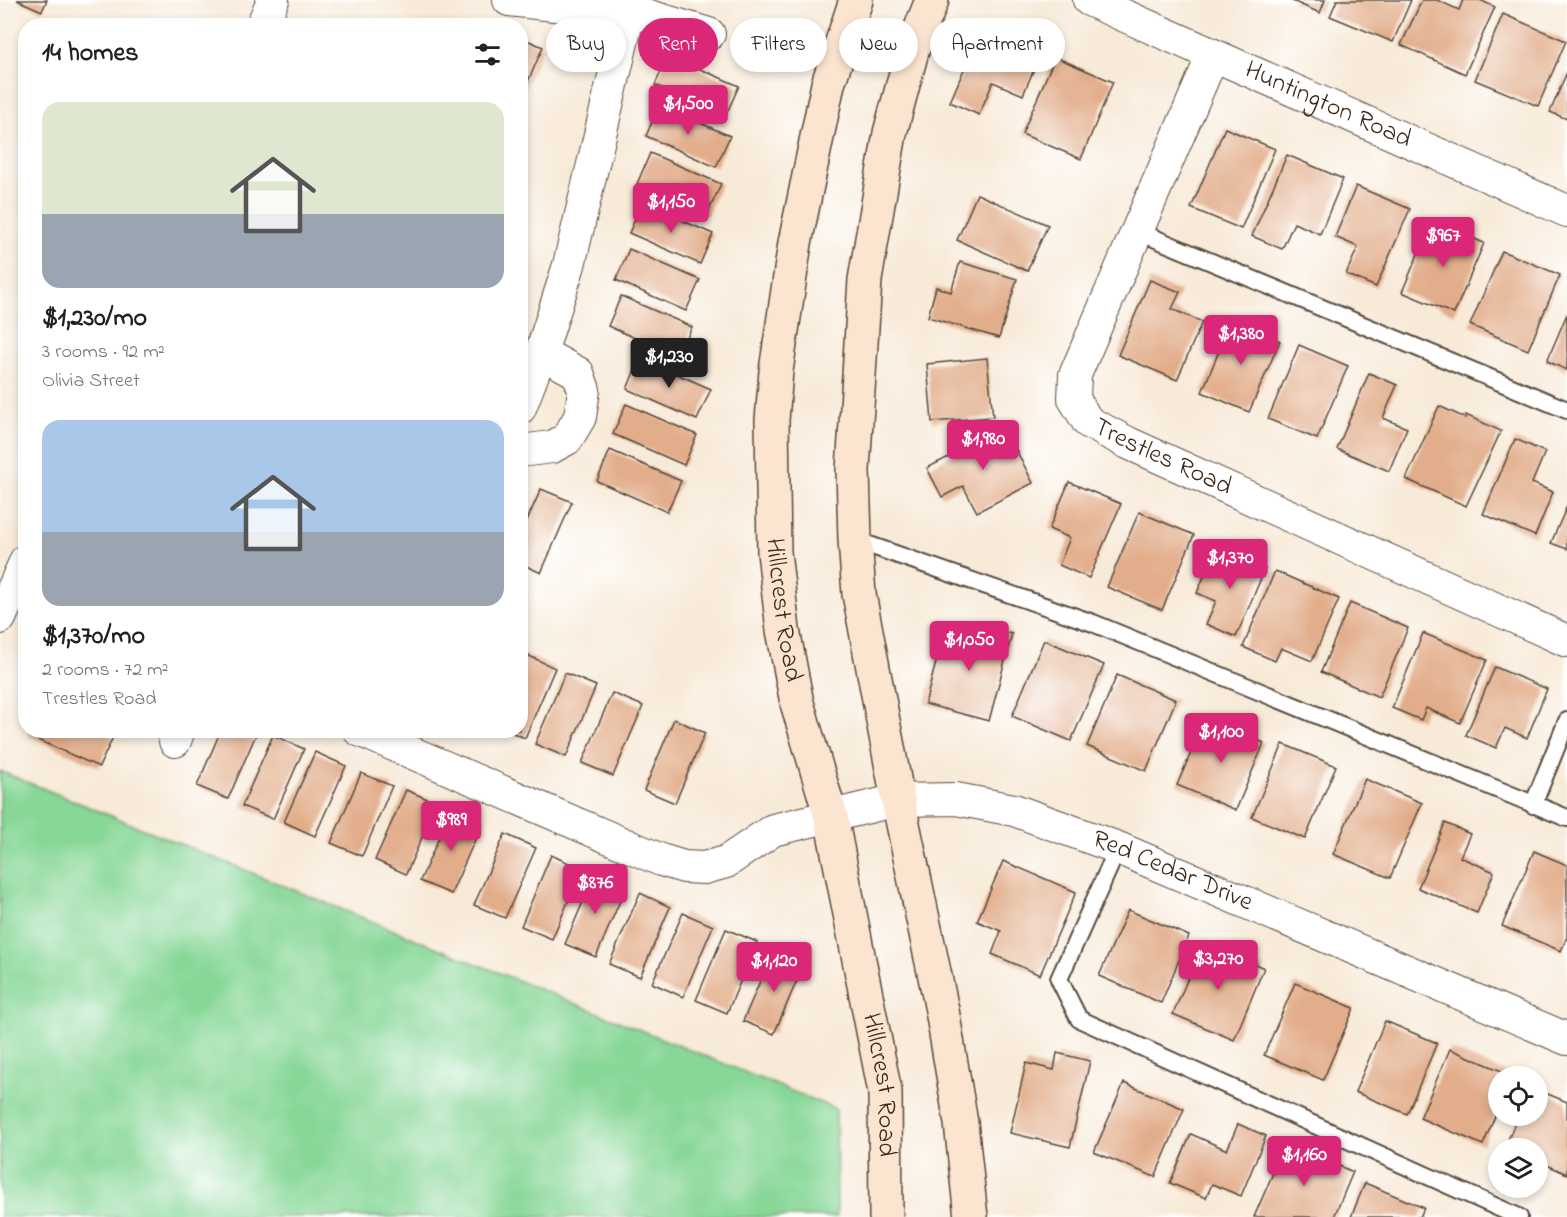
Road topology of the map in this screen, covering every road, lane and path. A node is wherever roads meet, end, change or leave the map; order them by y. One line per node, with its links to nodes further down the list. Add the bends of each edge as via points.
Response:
1 (273, 0): 7 (street)
2 (509, 0): 6 (street)
3 (856, 0): 24 (main road, Hillcrest Road, via 828,84 795,243 772,420 774,552 783,630 797,704)
4 (932, 0): 16 (main road, via 912,51 890,133 865,280 854,470)
5 (1089, 0): 9 (street, Huntington Road)
6 (629, 13): 8 (street); 12 (street, via 569,265)
7 (265, 18)
8 (656, 18)
9 (1213, 55): 10 (street, Huntington Road); 11 (street, Trestles Road)
10 (1567, 211)
11 (1137, 231): 14 (lane); 19 (street, Trestles Road, via 1075,375 1074,399 1088,422)
12 (541, 353): 13 (street); 15 (street, via 578,373 584,390 580,417 567,439 552,447)
13 (528, 387)
14 (1567, 410)
15 (528, 450)
16 (855, 540): 22 (main road, via 859,594); 23 (lane, via 1093,623)
17 (18, 579): 18 (street)
18 (0, 618)
19 (1567, 641)
20 (1567, 721): 23 (lane)
21 (378, 738): 24 (street, Red Cedar Drive, via 684,867 704,868 726,862 773,830)
22 (898, 800): 24 (street, Red Cedar Drive); 26 (street, Red Cedar Drive, via 956,799 1014,810); 29 (main road, via 942,1010 961,1123)
23 (1533, 805): 25 (lane)
24 (831, 817): 28 (main road, Hillcrest Road, via 885,1092)
25 (1567, 818)
26 (1118, 848): 27 (street, Red Cedar Drive); 30 (lane, via 1059,979 1079,1019)
27 (1567, 1039)
28 (886, 1217)
29 (971, 1217)
30 (1519, 1217)

